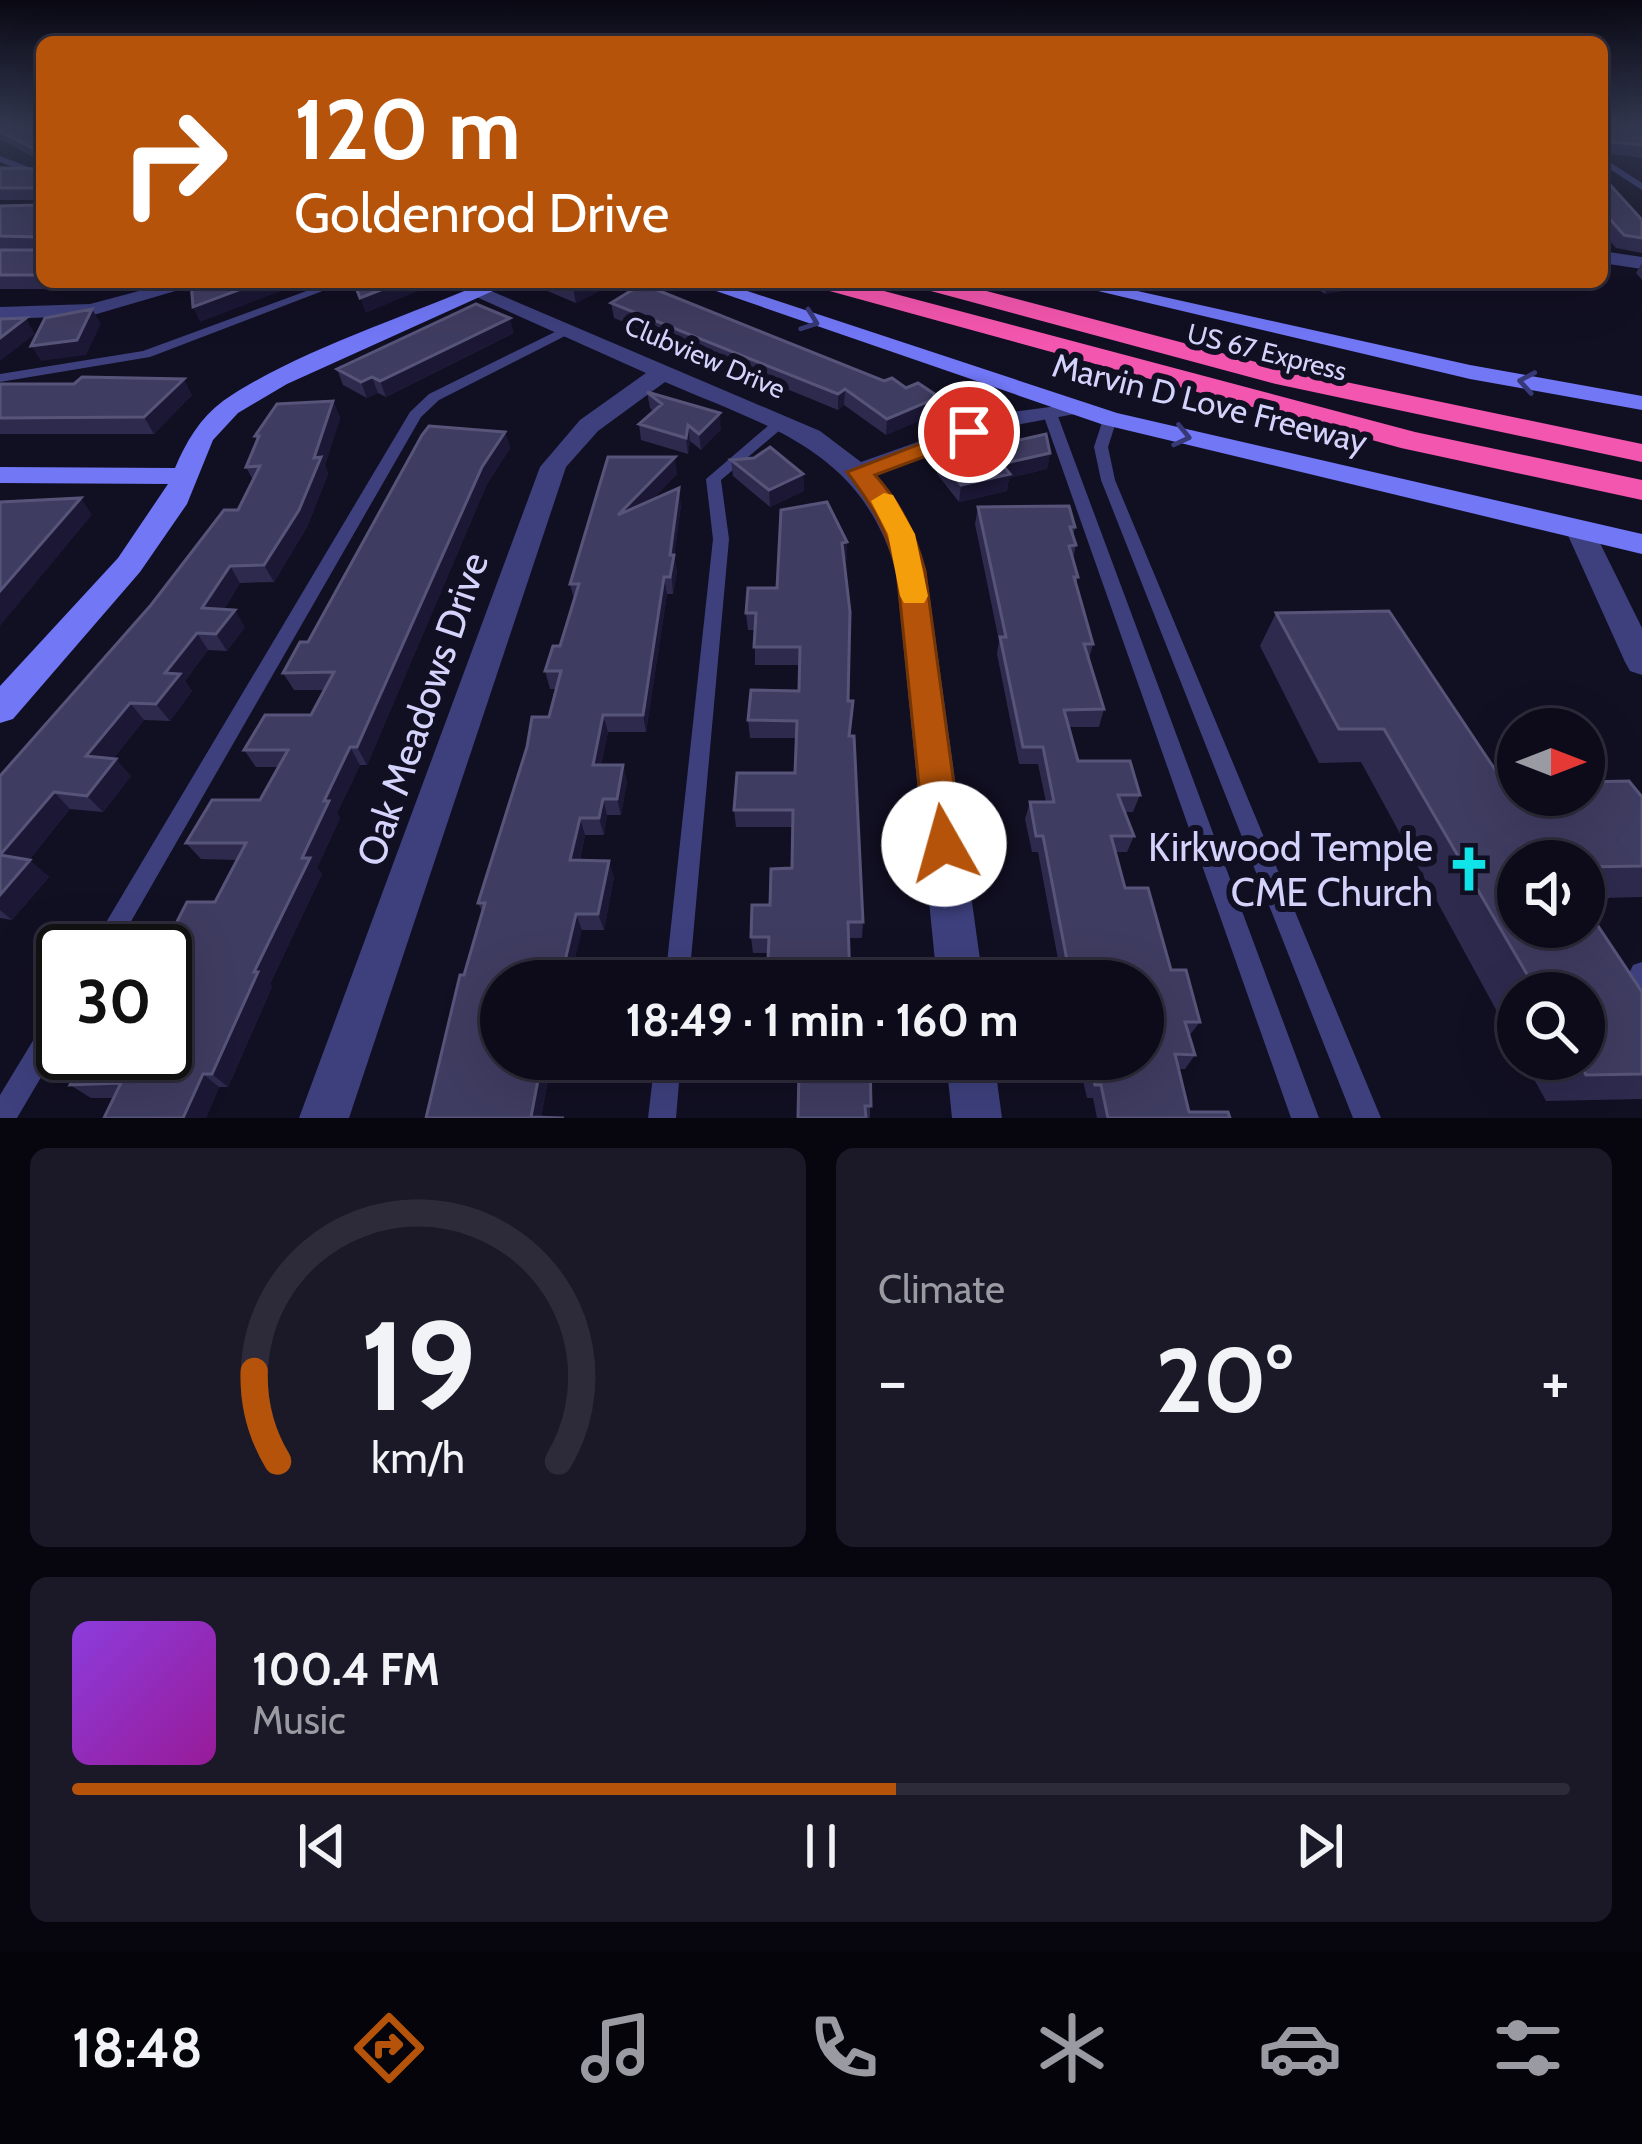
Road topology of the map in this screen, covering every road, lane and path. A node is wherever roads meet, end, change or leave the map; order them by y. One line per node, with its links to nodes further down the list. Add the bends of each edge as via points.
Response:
1 (1608, 258): 2 (street)
2 (1642, 263)
3 (173, 288): 13 (street, via 90,310)
4 (325, 288): 16 (lane, via 146,354)
5 (467, 288): 12 (street, Clubview Drive)
6 (489, 288): 12 (main road)
7 (717, 288): 19 (main road, Marvin D Love Freeway, one-way to 19)
8 (846, 288): 22 (highway, Marvin D Love Freeway)
9 (901, 288): 25 (highway, US 67 Express, via 1305,397)
10 (947, 288): 17 (highway, Marvin D Love Freeway)
11 (1097, 288): 18 (main road, one-way to 11)
12 (478, 293): 14 (street, Clubview Drive); 28 (main road, via 244,396 201,438)
13 (0, 313)
14 (565, 331): 15 (street, Clubview Drive); 35 (lane, via 434,397 415,416)
15 (663, 373): 21 (street, Clubview Drive); 44 (street, Oak Meadows Drive, via 607,408 553,467)
16 (0, 378)
17 (1384, 400): 23 (highway); 24 (highway, Marvin D Love Freeway)
18 (1642, 403)
19 (1060, 409): 20 (main road, Marvin D Love Freeway); 26 (street, via 1006,419); 47 (lane)
20 (1110, 419): 31 (main road, Marvin D Love Freeway, one-way to 31); 48 (lane, via 1101,447 1108,480)
21 (781, 422): 26 (street, Clubview Drive); 36 (lane, via 713,479 721,539)
22 (1412, 441): 29 (highway, Marvin D Love Freeway); 30 (highway)
23 (1642, 443)
24 (1642, 453)
25 (1642, 469)
26 (860, 472): 37 (street, Clubview Drive, via 902,534 911,571)
27 (0, 475): 28 (main road)
28 (186, 476): 34 (main road, via 129,565)
29 (1642, 490)
30 (1642, 512)
31 (1580, 531): 32 (main road, Marvin D Love Freeway); 33 (street)
32 (1642, 544)
33 (1642, 662)
34 (0, 709)
35 (116, 924)
36 (679, 960)
37 (957, 960)
38 (1642, 974): 39 (lane)
39 (1642, 987)
40 (36, 1061): 43 (lane)
41 (666, 1080): 45 (lane)
42 (972, 1080): 46 (street)
43 (2, 1118)
44 (324, 1118)
45 (662, 1118)
46 (977, 1118)
47 (1305, 1118)
48 (1367, 1118)

